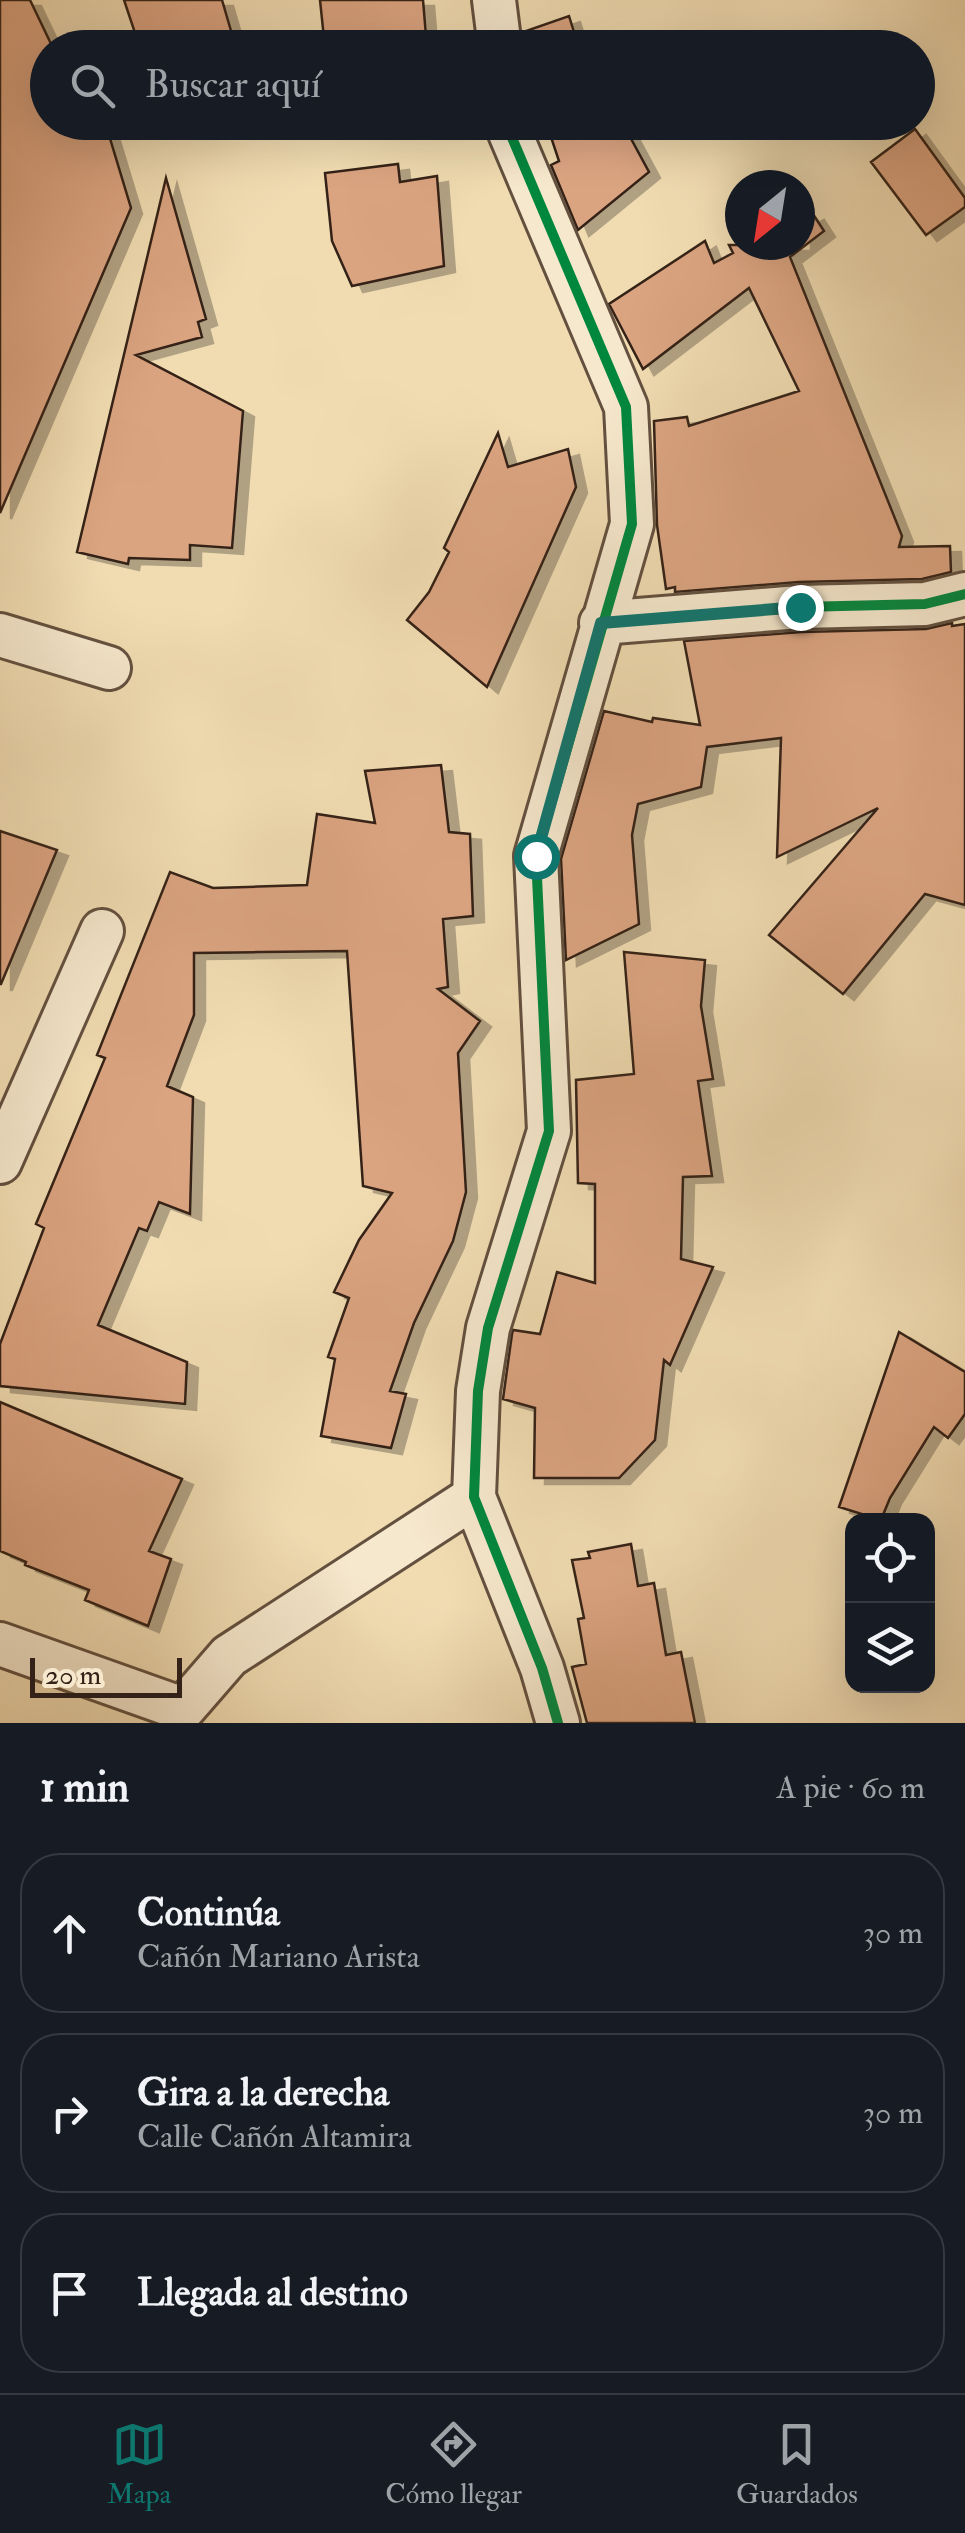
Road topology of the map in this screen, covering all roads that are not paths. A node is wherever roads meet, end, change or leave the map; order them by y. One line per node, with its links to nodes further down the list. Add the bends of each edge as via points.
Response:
1 (494, 0): 2 (street)
2 (498, 30)
3 (513, 140): 5 (street, via 626,407 632,524)
4 (965, 594): 5 (street, via 926,604)
5 (601, 623): 10 (street, via 536,856 549,1131 488,1328)
6 (0, 635): 7 (street)
7 (109, 668)
8 (102, 931): 9 (street)
9 (0, 1162)
10 (474, 1498): 12 (street, via 229,1656); 13 (street)
11 (0, 1644): 12 (street)
12 (182, 1716)
13 (558, 1723)

